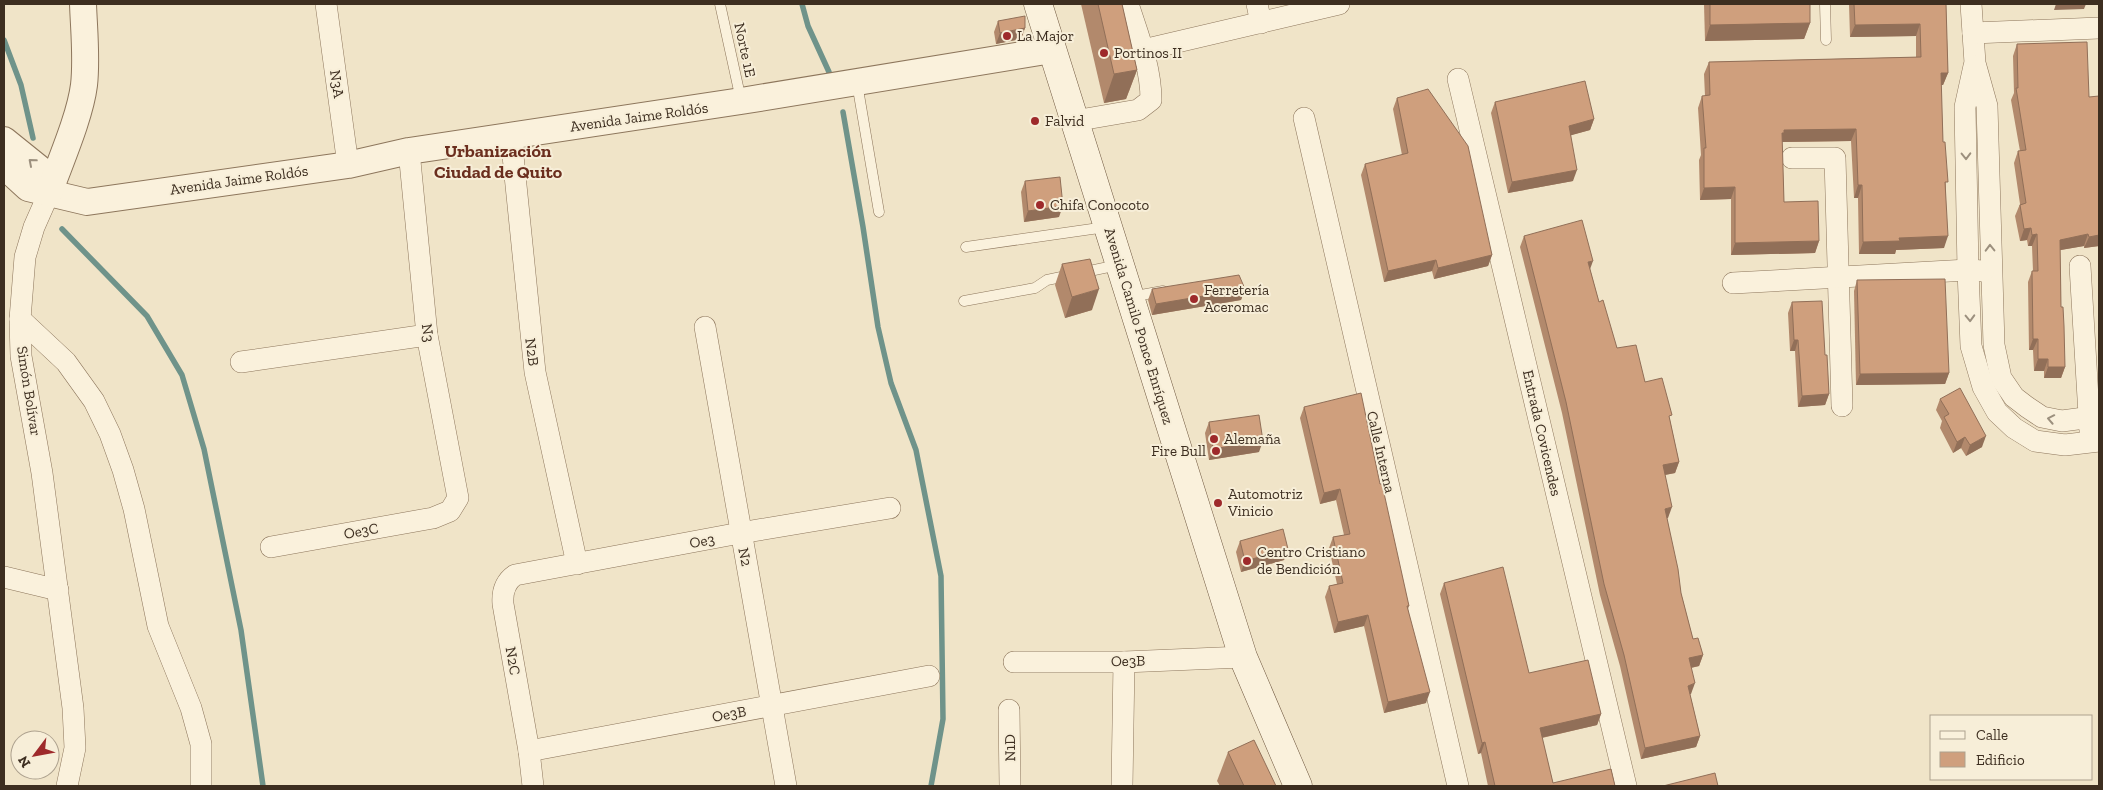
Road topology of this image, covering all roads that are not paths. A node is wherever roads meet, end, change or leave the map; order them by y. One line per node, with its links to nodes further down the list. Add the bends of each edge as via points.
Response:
1 (83, 4): 27 (street, Simón Bolívar, via 84,88)
2 (326, 4): 25 (street, N3A)
3 (720, 4): 18 (lane, Norte 1E)
4 (1038, 4): 13 (main road, Avenida Camilo Ponce Enríquez)
5 (1128, 4): 14 (street)
6 (1339, 4): 9 (street)
7 (1825, 4): 12 (lane)
8 (1971, 4): 11 (street)
9 (1259, 13): 14 (street)
10 (2099, 28): 11 (street)
11 (1973, 32): 15 (street)
12 (1826, 40)
13 (1052, 50): 17 (street, Avenida Jaime Roldós); 20 (main road, Avenida Camilo Ponce Enríquez)
14 (1143, 50): 20 (street, via 1151,100 1138,110)
15 (1974, 63): 28 (street, one-way to 28, via 1965,107); 29 (street, via 1987,106)
16 (1458, 80): 72 (street, Entrada Covicendes)
17 (857, 82): 18 (street, Avenida Jaime Roldós); 30 (lane)
18 (741, 101): 21 (street, Avenida Jaime Roldós)
19 (1304, 118): 71 (street, Calle Interna)
20 (1074, 121): 31 (main road, Avenida Camilo Ponce Enríquez)
21 (511, 136): 23 (street, Avenida Jaime Roldós); 53 (street, N2B, via 535,372)
22 (4, 140): 27 (street, one-way to 22, via 40,169)
23 (408, 151): 25 (street, Avenida Jaime Roldós); 44 (street, N3)
24 (1792, 158): 37 (street, via 1834,158)
25 (348, 165): 27 (street, Avenida Jaime Roldós, via 86,202)
26 (4, 166): 27 (street, Avenida Jaime Roldós, via 28,188)
27 (49, 193): 42 (street, Simón Bolívar, via 25,257)
28 (1967, 210): 29 (street); 35 (street)
29 (1989, 211): 36 (street, one-way to 29)
30 (879, 212)
31 (1107, 227): 32 (lane); 33 (main road, Avenida Camilo Ponce Enríquez)
32 (966, 247)
33 (1119, 264): 40 (main road, Avenida Camilo Ponce Enríquez); 41 (lane, via 1047,280 1035,288)
34 (2080, 266): 47 (street)
35 (1968, 270): 36 (street); 37 (street); 48 (street, one-way to 48, via 1971,346 1983,387 1997,412 2035,441 2065,445)
36 (1991, 272): 47 (street, one-way to 36, via 2062,421 2042,417 2014,397 2001,378 1994,345)
37 (1838, 278): 38 (street); 46 (street)
38 (1733, 283)
39 (1177, 288): 40 (lane)
40 (1129, 297): 57 (main road, Avenida Camilo Ponce Enríquez)
41 (964, 301)
42 (20, 319): 56 (street, Simón Bolívar, via 21,356); 64 (street, via 66,362 94,401 124,470 158,626 191,708 201,744)
43 (705, 327): 51 (street, N2)
44 (427, 336): 45 (street); 50 (street, N3, via 458,498)
45 (241, 362)
46 (1842, 406)
47 (2093, 417): 48 (street)
48 (2095, 441)
49 (890, 508): 51 (street, Oe3)
50 (450, 511): 52 (street, Oe3C, via 433,518)
51 (740, 533): 53 (street, Oe3); 61 (street, N2)
52 (271, 547)
53 (577, 564): 54 (street, Oe3)
54 (515, 575): 63 (street, N2C, via 504,588 503,604)
55 (4, 577): 56 (street)
56 (58, 590): 65 (street, Simón Bolívar, via 75,748)
57 (1243, 658): 59 (street, Oe3B); 70 (main road, Avenida Camilo Ponce Enríquez)
58 (1014, 662): 59 (street, Oe3B)
59 (1124, 662): 69 (street)
60 (929, 676): 61 (street, Oe3B)
61 (774, 706): 63 (street, Oe3B); 67 (street, N2)
62 (1009, 710): 68 (street, N1D)
63 (529, 751): 66 (street, N2C)
64 (201, 785)
65 (67, 786)
66 (533, 786)
67 (786, 786)
68 (1010, 786)
69 (1122, 786)
70 (1298, 786)
71 (1458, 786)
72 (1626, 786)

